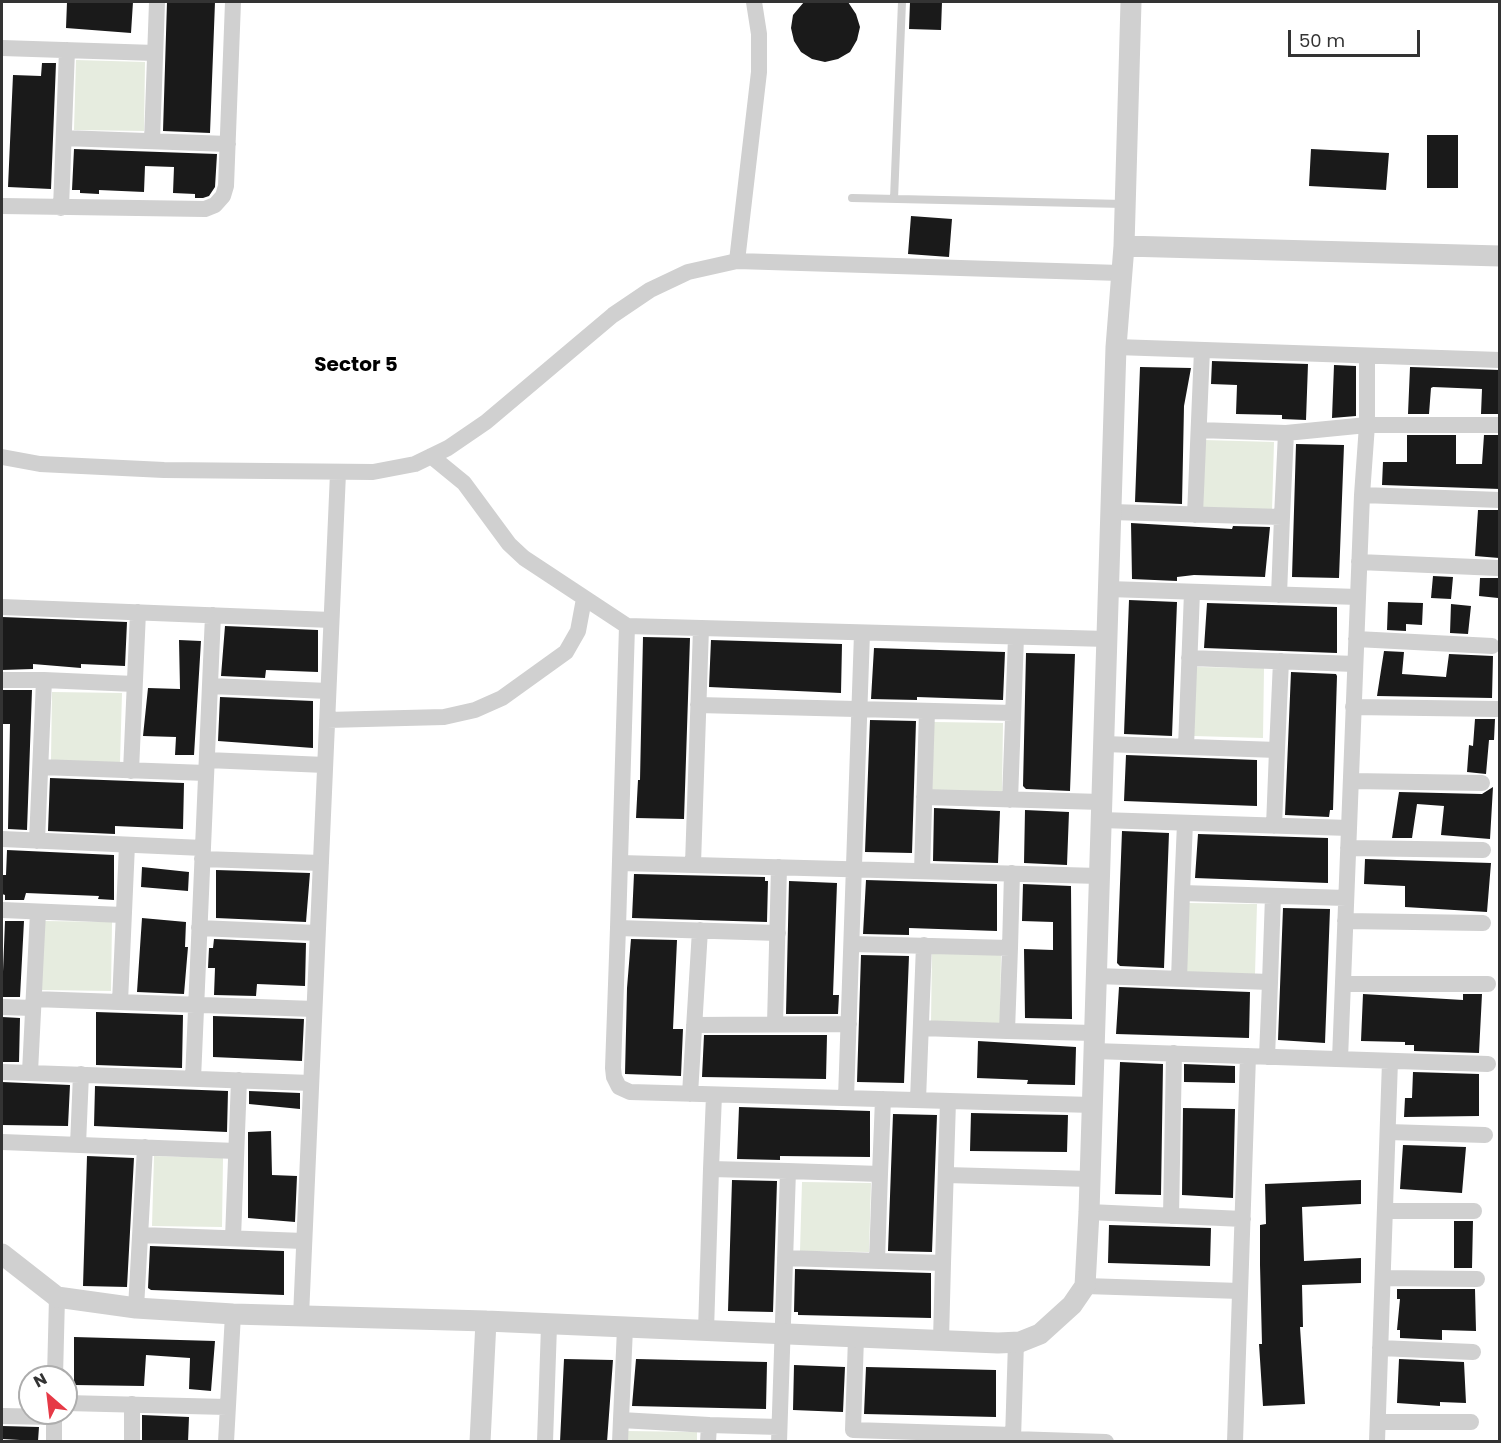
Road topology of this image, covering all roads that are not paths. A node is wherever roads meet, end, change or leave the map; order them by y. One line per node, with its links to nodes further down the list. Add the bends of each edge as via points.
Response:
1 (157, 2): 8 (street)
2 (233, 2): 11 (street)
3 (754, 2): 19 (street, via 759,72)
4 (902, 2): 13 (lane)
5 (1131, 2): 14 (street)
6 (2, 48): 7 (street)
7 (68, 50): 8 (street); 9 (street)
8 (155, 53): 10 (street)
9 (64, 138): 10 (street); 16 (street)
10 (152, 141): 11 (street)
11 (228, 144): 16 (street, via 223,196 205,209)
12 (852, 198): 13 (lane)
13 (894, 199): 14 (lane)
14 (1125, 204): 17 (street)
15 (2, 206): 16 (street)
16 (61, 208)
17 (1124, 246): 18 (street); 20 (street)
18 (1500, 256)
19 (737, 261): 20 (street); 29 (street, via 688,272 650,290 613,315 486,422)
20 (1120, 273): 21 (street)
21 (1116, 347): 22 (street); 34 (street)
22 (1202, 350): 23 (street); 27 (street)
23 (1367, 356): 24 (street); 25 (street)
24 (1500, 360)
25 (1367, 425): 26 (street); 28 (street); 32 (street)
26 (1500, 425)
27 (1199, 430): 28 (street); 35 (street)
28 (1286, 433): 36 (street)
29 (431, 456): 31 (street, via 416,464 373,472); 43 (street, via 464,483 509,544)
30 (2, 457): 31 (street, via 40,464 164,470)
31 (338, 473): 47 (street)
32 (1362, 495): 33 (street); 37 (street)
33 (1500, 500)
34 (1111, 512): 35 (street); 39 (street)
35 (1195, 514): 36 (street)
36 (1282, 518): 41 (street)
37 (1359, 562): 38 (street); 42 (street)
38 (1498, 568)
39 (1108, 589): 40 (street); 52 (street)
40 (1192, 592): 41 (street); 55 (street)
41 (1279, 595): 42 (street)
42 (1358, 597): 53 (street)
43 (584, 599): 48 (street); 69 (street, via 578,631 566,652 502,698 444,717)
44 (2, 607): 45 (street)
45 (138, 612): 46 (street); 60 (street)
46 (213, 615): 47 (street); 61 (street)
47 (331, 620): 62 (street)
48 (627, 626): 49 (street); 92 (street)
49 (701, 628): 50 (street); 63 (street)
50 (862, 633): 51 (street); 65 (street)
51 (1016, 637): 52 (street); 68 (street)
52 (1107, 639): 70 (street)
53 (1356, 639): 54 (street); 57 (street)
54 (1492, 646)
55 (1189, 658): 56 (street); 71 (street)
56 (1281, 661): 57 (street); 72 (street)
57 (1355, 664): 64 (street)
58 (2, 680): 59 (street)
59 (44, 680): 60 (street); 74 (street)
60 (134, 684): 76 (street)
61 (210, 686): 62 (street); 75 (street)
62 (328, 691): 69 (street)
63 (698, 705): 65 (street); 93 (street)
64 (1353, 707): 66 (street); 77 (street)
65 (859, 709): 67 (street); 95 (street)
66 (1497, 709)
67 (927, 711): 68 (street); 79 (street)
68 (1013, 713): 80 (street)
69 (327, 720): 73 (street)
70 (1104, 744): 71 (street); 81 (street)
71 (1186, 747): 72 (street)
72 (1277, 750): 83 (street)
73 (325, 765): 75 (street); 91 (street)
74 (40, 767): 76 (street); 86 (street)
75 (206, 767): 76 (street); 90 (street)
76 (131, 771)
77 (1351, 781): 78 (street); 84 (street)
78 (1482, 783)
79 (924, 797): 80 (street); 96 (street)
80 (1010, 800): 81 (street)
81 (1101, 811): 82 (street); 98 (street)
82 (1185, 823): 83 (street); 99 (street)
83 (1274, 826): 84 (street)
84 (1349, 828): 88 (street)
85 (2, 839): 86 (street)
86 (37, 841): 87 (street)
87 (127, 845): 90 (street); 104 (street)
88 (1348, 848): 89 (street); 101 (street)
89 (1483, 850)
90 (202, 853): 91 (street); 107 (street)
91 (321, 863): 110 (street)
92 (620, 863): 93 (street); 108 (street)
93 (693, 864): 94 (street)
94 (779, 867): 95 (street); 111 (street)
95 (854, 869): 96 (street); 112 (street)
96 (922, 871): 97 (street)
97 (1012, 873): 98 (street); 114 (street)
98 (1099, 876): 115 (street)
99 (1182, 893): 100 (street); 116 (street)
100 (1273, 896): 101 (street); 117 (street)
101 (1346, 898): 105 (street)
102 (2, 910): 103 (street)
103 (38, 912): 104 (street); 121 (street)
104 (123, 915): 120 (street)
105 (1345, 921): 106 (street); 118 (street)
106 (1483, 923)
107 (199, 928): 110 (street); 122 (street)
108 (618, 928): 109 (street); 143 (street, via 614,1077 619,1087 630,1092)
109 (700, 930): 111 (street); 125 (street)
110 (318, 933): 124 (street)
111 (778, 933): 126 (street)
112 (852, 944): 113 (street); 127 (street)
113 (924, 945): 114 (street); 128 (street)
114 (1010, 948): 129 (street)
115 (1096, 976): 116 (street); 130 (street)
116 (1179, 979): 117 (street)
117 (1270, 982): 133 (street)
118 (1342, 984): 119 (street); 134 (street)
119 (1488, 984)
120 (120, 1002): 121 (street); 122 (street)
121 (33, 1003): 123 (street); 138 (street)
122 (196, 1005): 124 (street); 140 (street)
123 (2, 1007)
124 (314, 1009): 142 (street)
125 (694, 1024): 126 (street); 143 (street)
126 (776, 1024): 127 (street)
127 (849, 1024): 145 (street)
128 (921, 1028): 129 (street); 147 (street)
129 (1007, 1031): 130 (street)
130 (1094, 1042): 131 (street); 149 (street)
131 (1174, 1053): 132 (street); 164 (street)
132 (1248, 1056): 133 (street); 165 (street)
133 (1267, 1057): 134 (street)
134 (1340, 1059): 135 (street)
135 (1390, 1061): 136 (street); 150 (street)
136 (1488, 1064)
137 (2, 1072): 138 (street)
138 (30, 1072): 139 (street)
139 (81, 1074): 140 (street); 153 (street)
140 (193, 1079): 141 (street)
141 (239, 1080): 142 (street); 155 (street)
142 (311, 1083): 168 (street)
143 (690, 1094): 144 (street)
144 (714, 1095): 145 (street); 156 (street)
145 (846, 1098): 146 (street)
146 (883, 1099): 147 (street); 158 (street)
147 (918, 1100): 148 (street)
148 (948, 1101): 149 (street); 159 (street)
149 (1092, 1105): 160 (street)
150 (1388, 1132): 151 (street); 161 (street)
151 (1485, 1135)
152 (2, 1142): 153 (street)
153 (78, 1145): 154 (street)
154 (145, 1147): 155 (street); 166 (street)
155 (236, 1151): 167 (street)
156 (711, 1169): 157 (street); 184 (street)
157 (788, 1171): 158 (street); 170 (street)
158 (880, 1174): 171 (street)
159 (946, 1175): 160 (street); 172 (street)
160 (1090, 1179): 163 (street)
161 (1385, 1210): 162 (street); 173 (street)
162 (1474, 1211)
163 (1089, 1212): 164 (street); 175 (street)
164 (1171, 1216): 165 (street)
165 (1243, 1219): 176 (street)
166 (141, 1235): 167 (street); 178 (street)
167 (233, 1238): 168 (street)
168 (304, 1241): 180 (street)
169 (2, 1254): 177 (street)
170 (785, 1258): 171 (street); 185 (street)
171 (878, 1261): 172 (street)
172 (943, 1263): 187 (street)
173 (1383, 1278): 174 (street); 189 (street)
174 (1477, 1279)
175 (1085, 1286): 176 (street); 188 (street, via 1057,1321 1040,1334)
176 (1240, 1291): 213 (street)
177 (57, 1297): 178 (street); 191 (street)
178 (136, 1308): 179 (street)
179 (233, 1314): 180 (street); 194 (street)
180 (301, 1317): 181 (street)
181 (486, 1322): 182 (street); 209 (street)
182 (549, 1326): 183 (street); 210 (street)
183 (625, 1328): 184 (street); 197 (street)
184 (706, 1331): 185 (street)
185 (782, 1334): 186 (street); 202 (street)
186 (856, 1337): 187 (street); 203 (street)
187 (941, 1340): 188 (street)
188 (1016, 1342): 205 (street)
189 (1380, 1348): 190 (street); 198 (street)
190 (1473, 1352)
191 (56, 1365)
192 (78, 1403): 193 (street)
193 (132, 1404): 194 (street); 207 (street)
194 (227, 1407): 208 (street)
195 (2, 1416): 196 (street)
196 (18, 1416)
197 (621, 1420): 201 (street); 211 (street)
198 (1378, 1422): 199 (street); 214 (street)
199 (1471, 1422)
200 (55, 1425): 206 (street)
201 (708, 1433): 202 (street)
202 (779, 1434)
203 (852, 1436): 204 (street)
204 (938, 1437): 205 (street)
205 (1013, 1438): 212 (street)
206 (54, 1442)
207 (132, 1442)
208 (226, 1442)
209 (480, 1442)
210 (545, 1442)
211 (620, 1442)
212 (1107, 1442)
213 (1235, 1442)
214 (1377, 1442)

